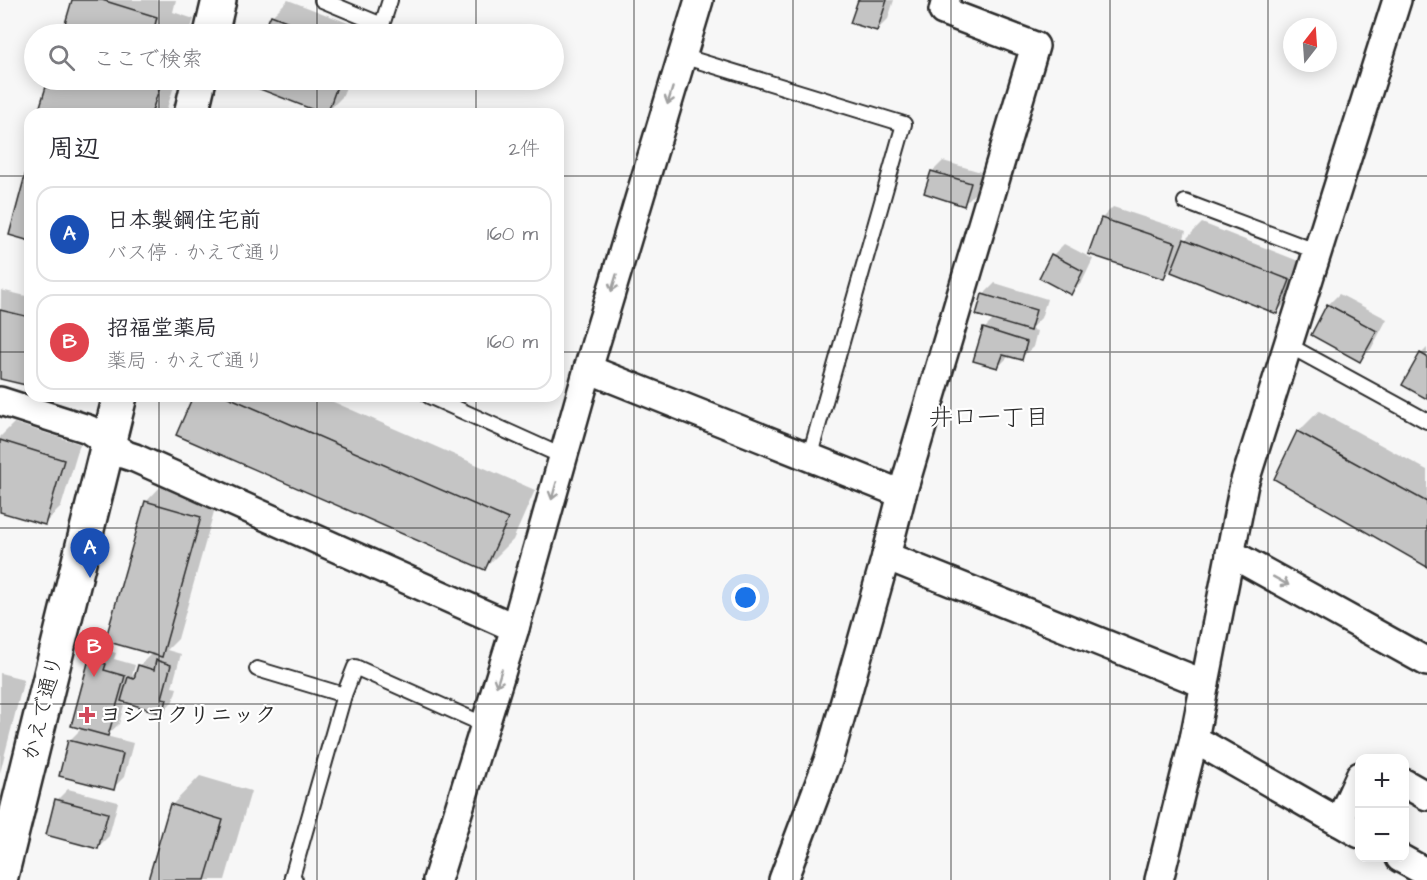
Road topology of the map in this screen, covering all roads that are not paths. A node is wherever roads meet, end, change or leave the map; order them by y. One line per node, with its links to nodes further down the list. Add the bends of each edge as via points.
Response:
1 (219, 0): 7 (street)
2 (322, 0): 8 (lane)
3 (390, 0): 9 (lane)
4 (699, 0): 10 (street)
5 (946, 0): 24 (street, via 943,11 1035,45)
6 (1397, 0): 14 (street)
7 (213, 24)
8 (380, 24)
9 (382, 24)
10 (682, 56): 16 (street, one-way to 16); 23 (lane, via 904,124)
11 (197, 90): 12 (street)
12 (192, 108)
13 (1185, 202): 14 (lane)
14 (1318, 252): 15 (street)
15 (1288, 345): 20 (lane); 25 (street, via 1244,484)
16 (588, 369): 22 (street); 23 (street)
17 (0, 401): 21 (street, via 87,429)
18 (118, 402): 21 (street, かえで通り)
19 (442, 402): 22 (lane)
20 (1427, 421)
21 (108, 443): 27 (street, via 126,455); 40 (street, かえで通り)
22 (564, 457): 27 (street, one-way to 27)
23 (809, 458): 24 (street)
24 (902, 494): 26 (street)
25 (1230, 553): 28 (street, one-way to 28); 30 (street)
26 (886, 556): 30 (street); 43 (street, via 829,758)
27 (515, 628): 32 (street, one-way to 32)
28 (1427, 662)
29 (257, 669): 31 (lane)
30 (1205, 684): 33 (street)
31 (344, 695): 32 (lane, via 355,667); 41 (lane, via 292,877)
32 (485, 725): 42 (street)
33 (1194, 739): 37 (street); 44 (street)
34 (1409, 786): 35 (street)
35 (1427, 796)
36 (1355, 797): 37 (street)
37 (1349, 828)
38 (1407, 862): 39 (street)
39 (1427, 873)
40 (0, 880)
41 (295, 880)
42 (437, 880)
43 (783, 880)
44 (1159, 880)

